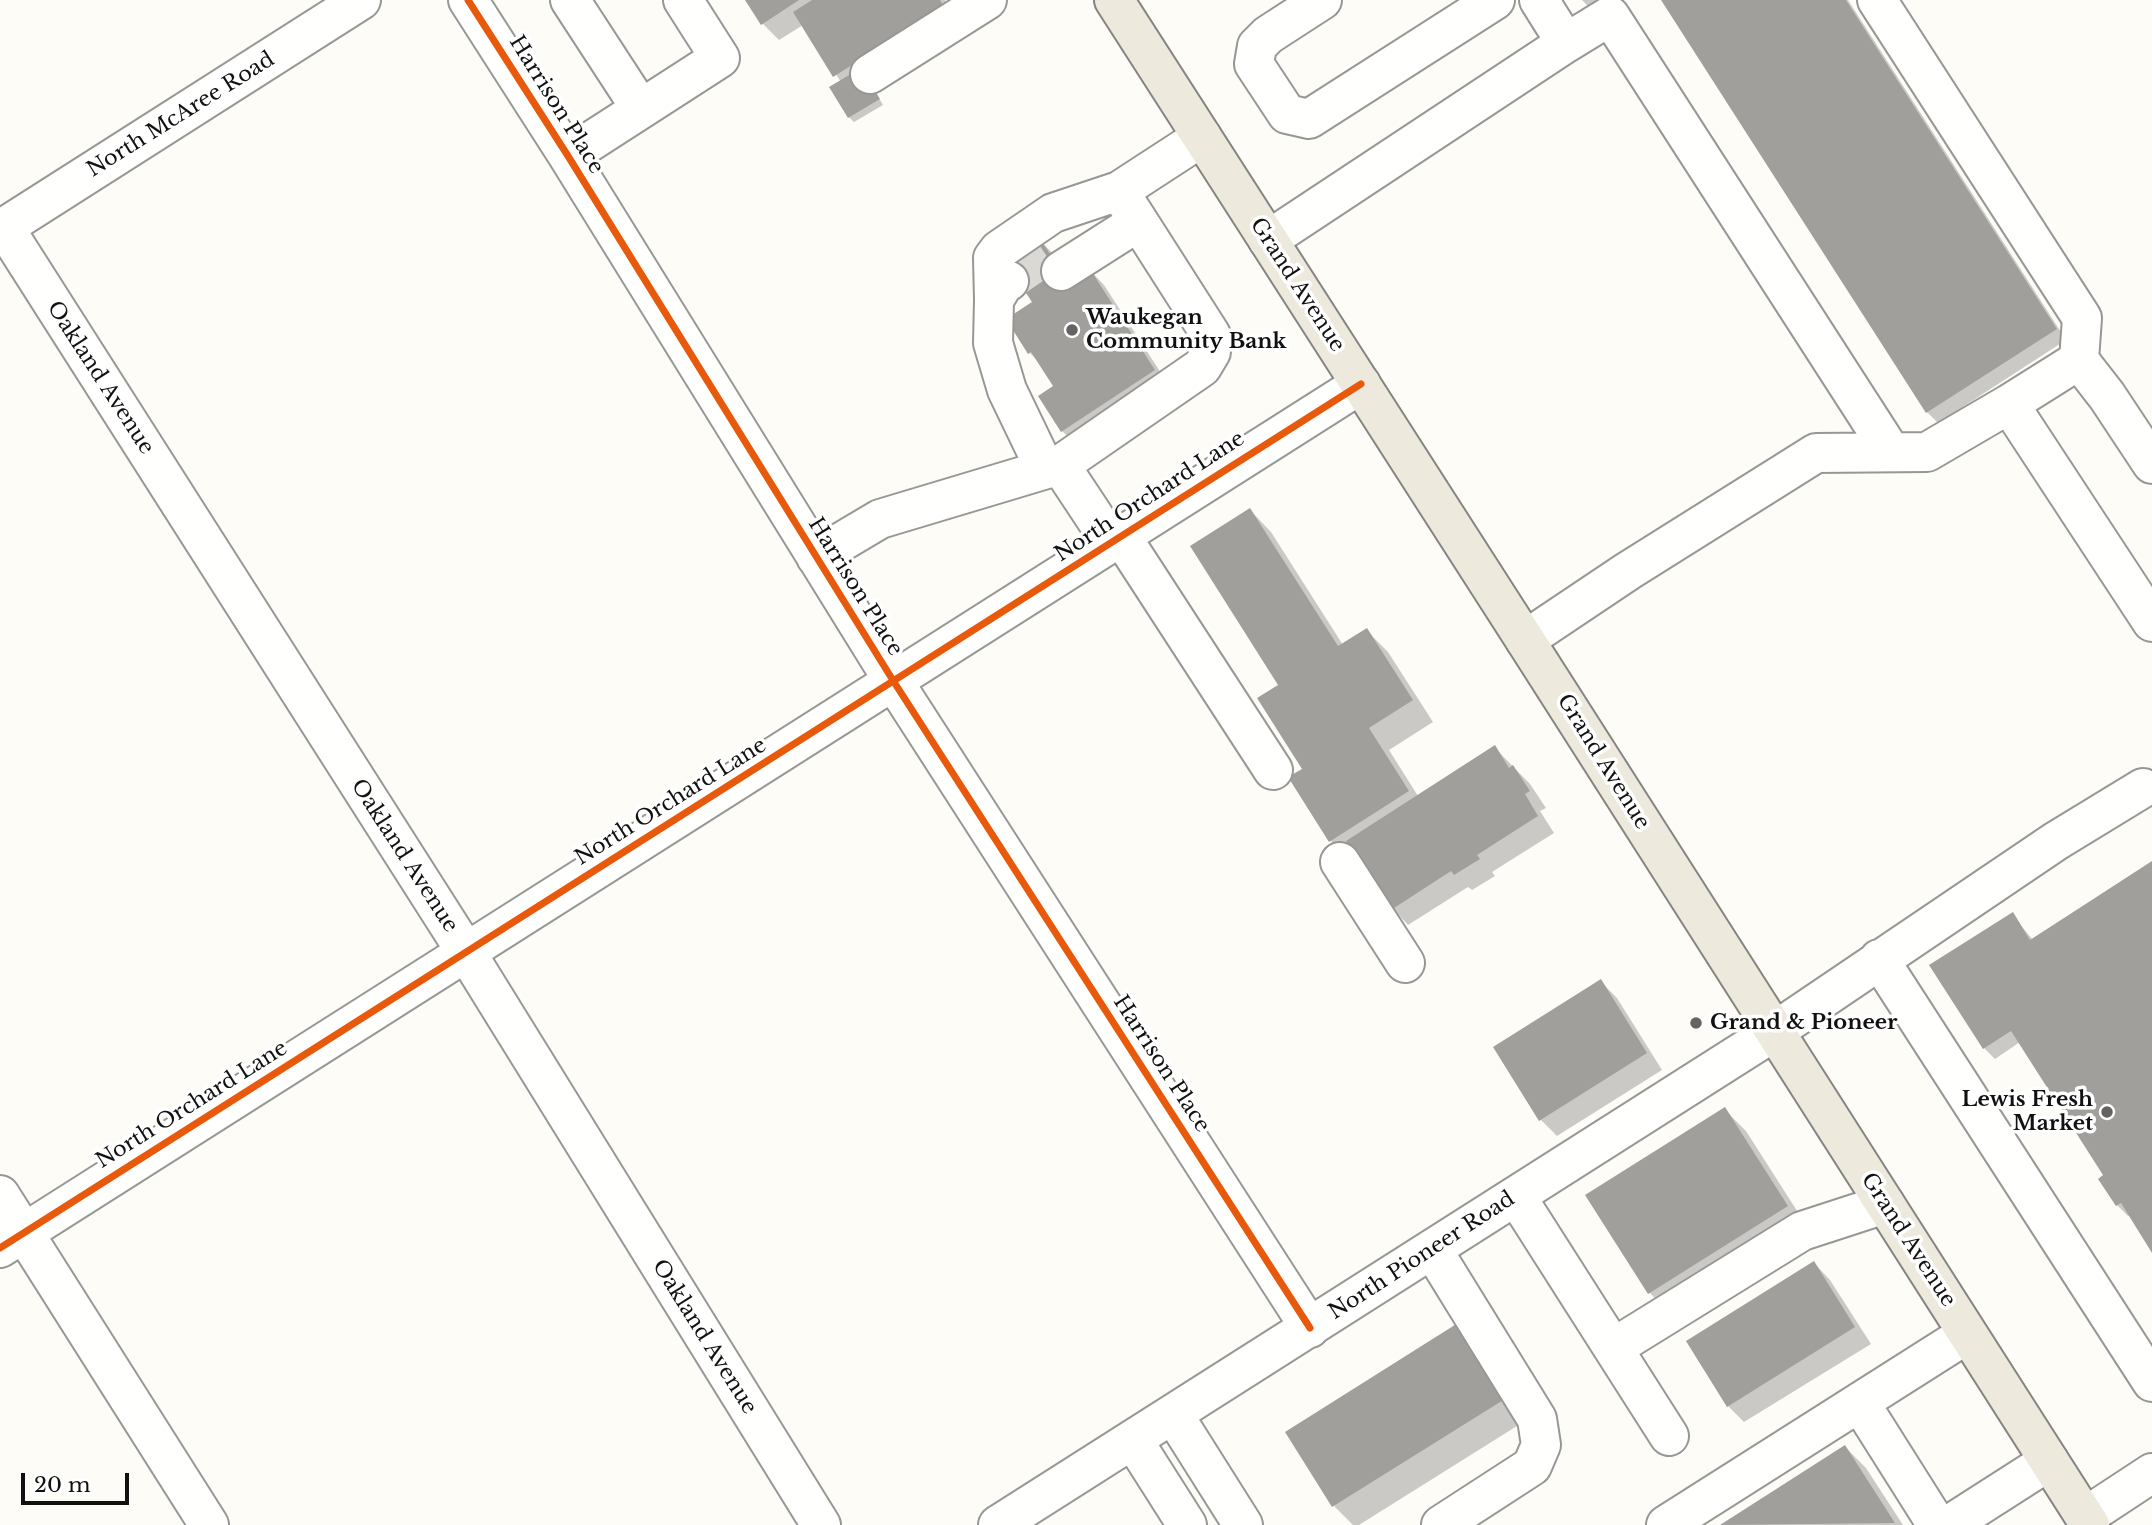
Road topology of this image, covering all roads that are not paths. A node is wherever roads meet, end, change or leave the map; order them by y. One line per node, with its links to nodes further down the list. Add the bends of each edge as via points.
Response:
1 (361, 0): 17 (street, North McAree Road)
2 (468, 0): 15 (street, Harrison Place)
3 (570, 0): 13 (street)
4 (683, 0): 13 (street, via 720,58)
5 (987, 0): 12 (street)
6 (1114, 0): 14 (main road, Grand Avenue)
7 (1322, 0): 8 (street, via 1268,35 1257,46 1254,64 1287,114 1309,119)
8 (1495, 0)
9 (1539, 0): 11 (street)
10 (1877, 0): 20 (street, via 2082,318)
11 (1566, 43): 18 (street); 23 (street, via 1610,16)
12 (870, 74)
13 (641, 109): 15 (street)
14 (1202, 137): 16 (street); 18 (main road, Grand Avenue)
15 (568, 156): 27 (street, Harrison Place)
16 (1128, 205): 19 (street); 25 (street, via 1210,335 1211,352 1202,367); 25 (street, via 1053,214 993,258 1007,297 993,343 1007,390)
17 (2, 229): 34 (street, Oakland Avenue)
18 (1268, 240): 21 (main road, Grand Avenue)
19 (1055, 262)
20 (2080, 360): 22 (street); 24 (street)
21 (1361, 384): 26 (street, North Orchard Lane); 29 (main road, Grand Avenue)
22 (2009, 404): 23 (street, via 1927,452); 28 (street)
23 (1891, 452): 29 (street, via 1816,453)
24 (2152, 464)
25 (1053, 467): 26 (street); 27 (street, via 880,519)
26 (1116, 539): 30 (street, North Orchard Lane); 31 (street)
27 (816, 557): 30 (street, Harrison Place)
28 (2152, 622)
29 (1525, 640): 37 (main road, Grand Avenue)
30 (894, 682): 34 (street, North Orchard Lane); 43 (street, Harrison Place)
31 (1273, 770)
32 (2143, 788): 35 (street, North Pioneer Road)
33 (1340, 862): 36 (street)
34 (466, 952): 41 (street, North Orchard Lane); 55 (street, Oakland Avenue)
35 (1879, 960): 37 (street, North Pioneer Road); 46 (street)
36 (1405, 963)
37 (1775, 1031): 39 (street, North Pioneer Road); 40 (main road, Grand Avenue)
38 (0, 1195): 41 (street)
39 (1516, 1196): 42 (street, North Pioneer Road); 45 (street)
40 (1885, 1204): 44 (main road, Grand Avenue); 45 (street, via 1802,1231)
41 (12, 1240): 54 (street)
42 (1432, 1249): 43 (street, North Pioneer Road); 59 (street, via 1537,1419 1541,1445 1532,1466)
43 (1310, 1328): 48 (street, North Pioneer Road)
44 (1967, 1334): 47 (street); 51 (main road, Grand Avenue)
45 (1613, 1348): 49 (street)
46 (2152, 1382)
47 (1860, 1403): 60 (street); 61 (street)
48 (1173, 1414): 50 (street, North Pioneer Road); 58 (street)
49 (1669, 1436)
50 (1133, 1440): 56 (street, North Pioneer Road); 57 (street)
51 (2049, 1461): 53 (main road, Grand Avenue); 62 (street)
52 (2152, 1474): 53 (street)
53 (2088, 1521)
54 (209, 1525)
55 (821, 1525)
56 (999, 1525)
57 (1187, 1525)
58 (1243, 1525)
59 (1441, 1525)
60 (1666, 1525)
61 (1937, 1525)
62 (1948, 1525)

